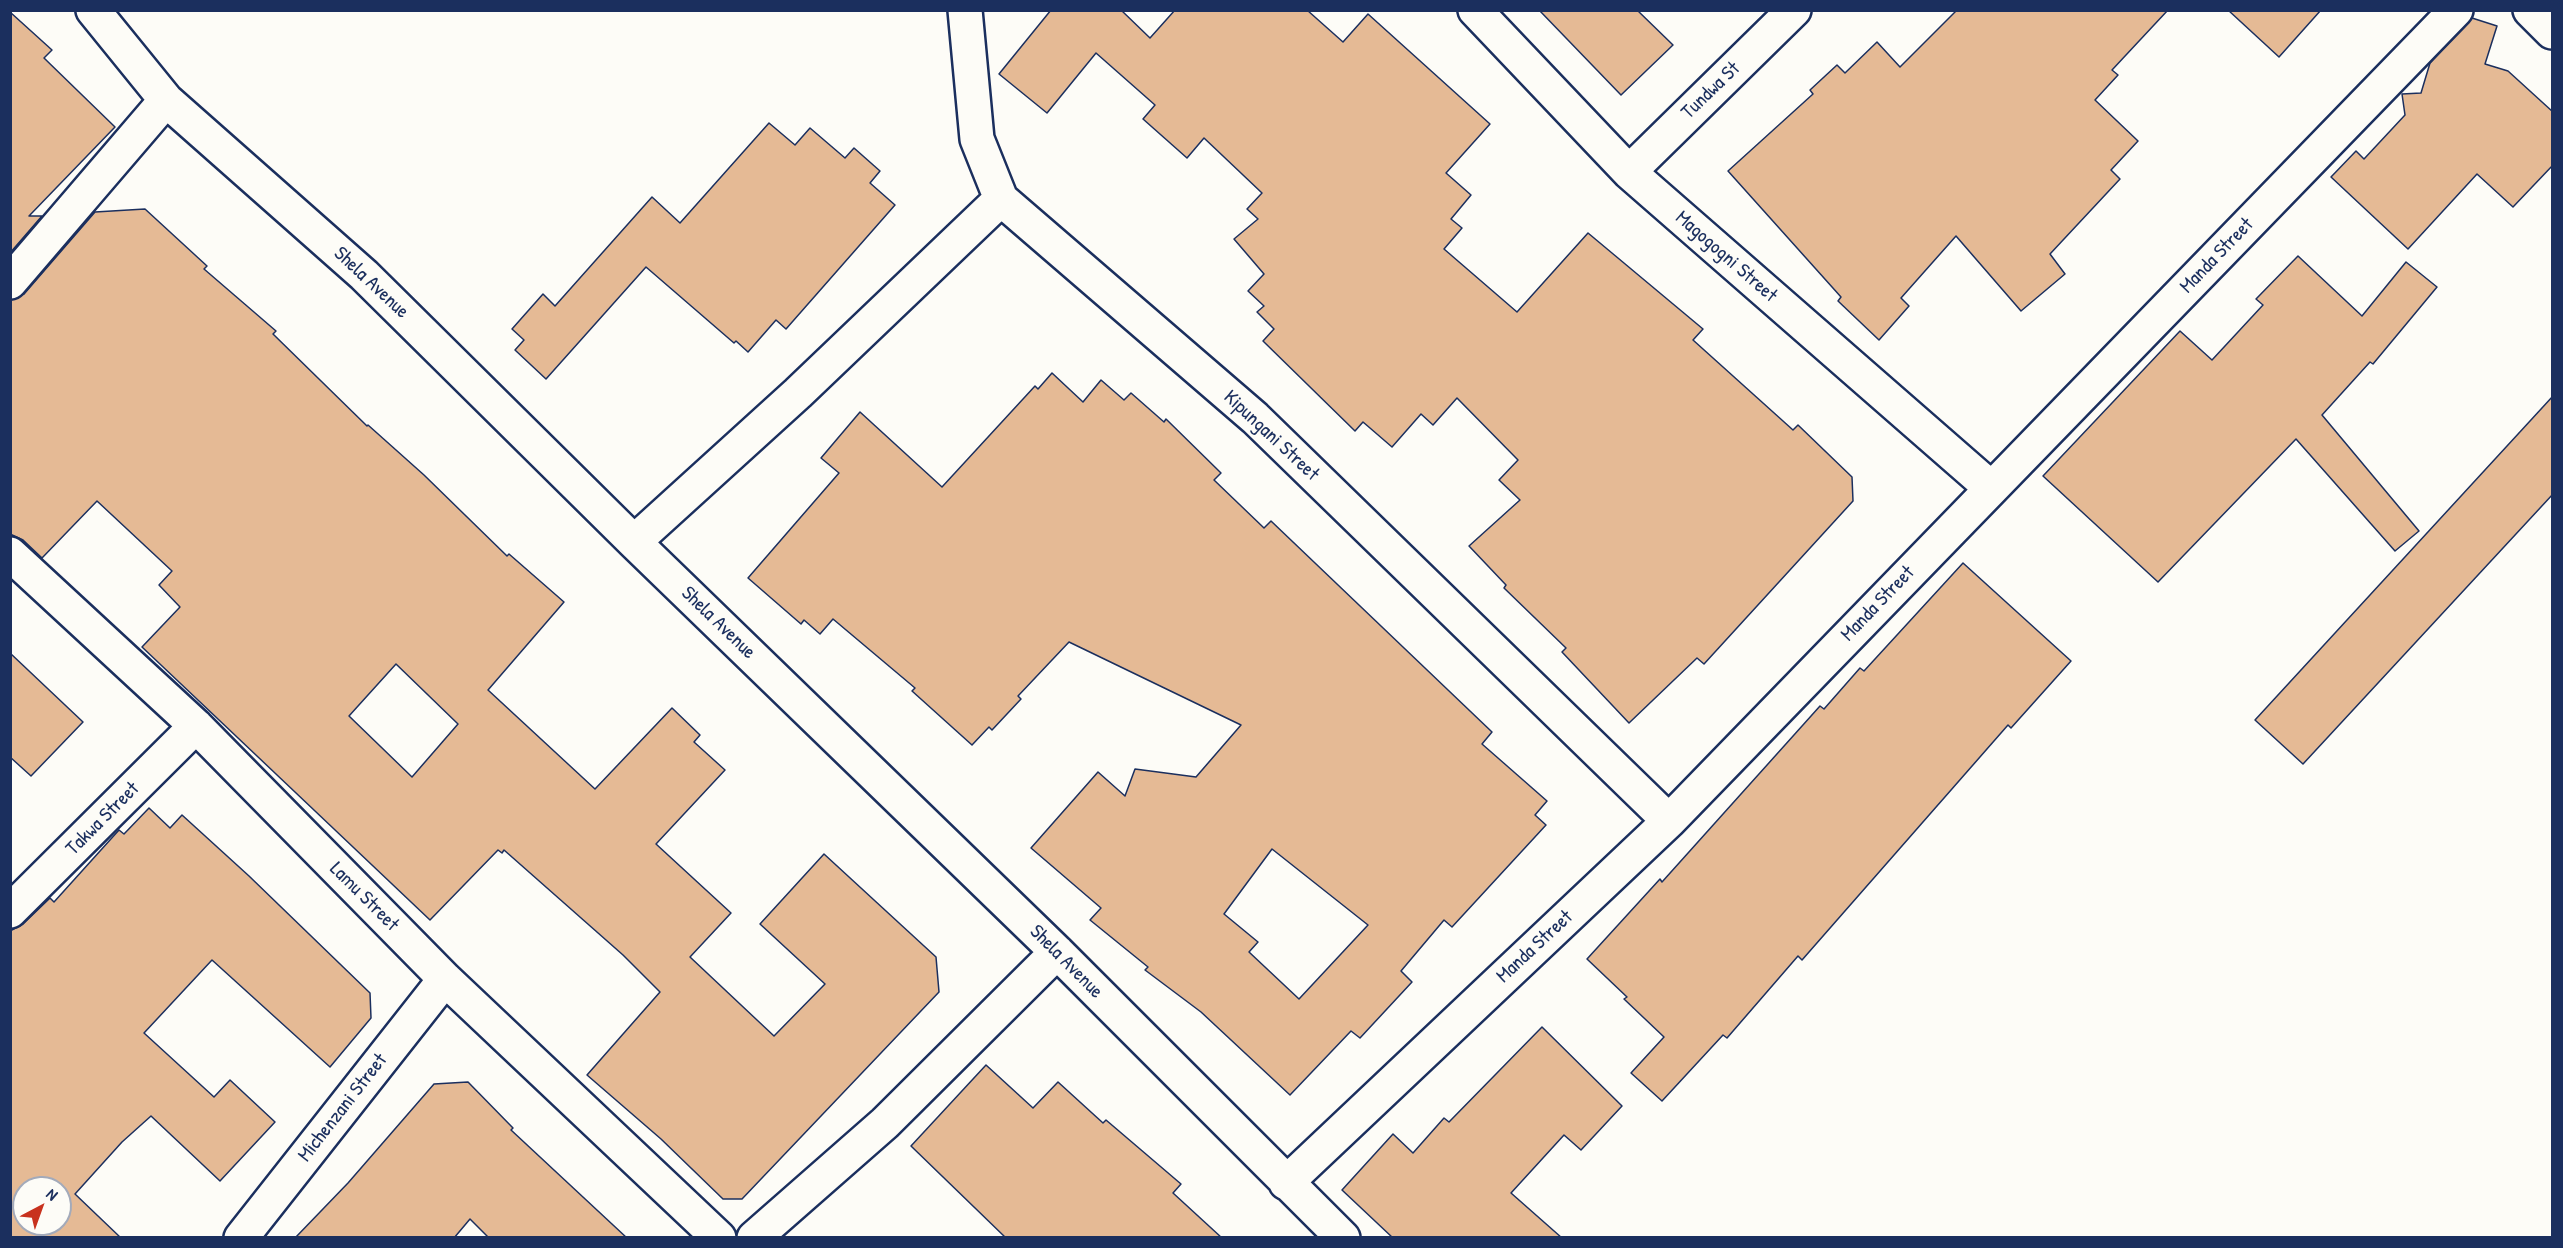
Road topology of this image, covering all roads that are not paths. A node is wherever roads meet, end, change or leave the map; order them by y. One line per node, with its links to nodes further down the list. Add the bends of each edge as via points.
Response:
1 (93, 10): 8 (street, Shela Avenue)
2 (965, 10): 10 (street, Kipungani Street, via 977,139)
3 (1475, 10): 9 (street, Magogogni Street)
4 (1794, 10): 9 (street, Tundwa St)
5 (2456, 10): 12 (street, Manda Street)
6 (2530, 10): 7 (street)
7 (2553, 32)
8 (166, 100): 11 (street); 13 (street, Shela Avenue, via 364,274)
9 (1629, 172): 12 (street, Magogogni Street)
10 (1001, 199): 13 (street, via 798,393); 16 (street, Kipungani Street, via 1255,418)
11 (10, 282)
12 (1990, 488): 16 (street, Manda Street)
13 (634, 542): 18 (street, Shela Avenue)
14 (10, 555): 15 (street, Lamu Street)
15 (196, 726): 17 (street, Takwa Street); 19 (street, Lamu Street)
16 (1669, 820): 20 (street, Manda Street)
17 (10, 911)
18 (1058, 952): 20 (street, Shela Avenue); 23 (street, via 885,1123)
19 (445, 979): 21 (street, Michenzani Street); 22 (street, Lamu Street)
20 (1286, 1183): 24 (street, Shela Avenue)
21 (240, 1238)
22 (719, 1238)
23 (754, 1238)
24 (1343, 1238)

